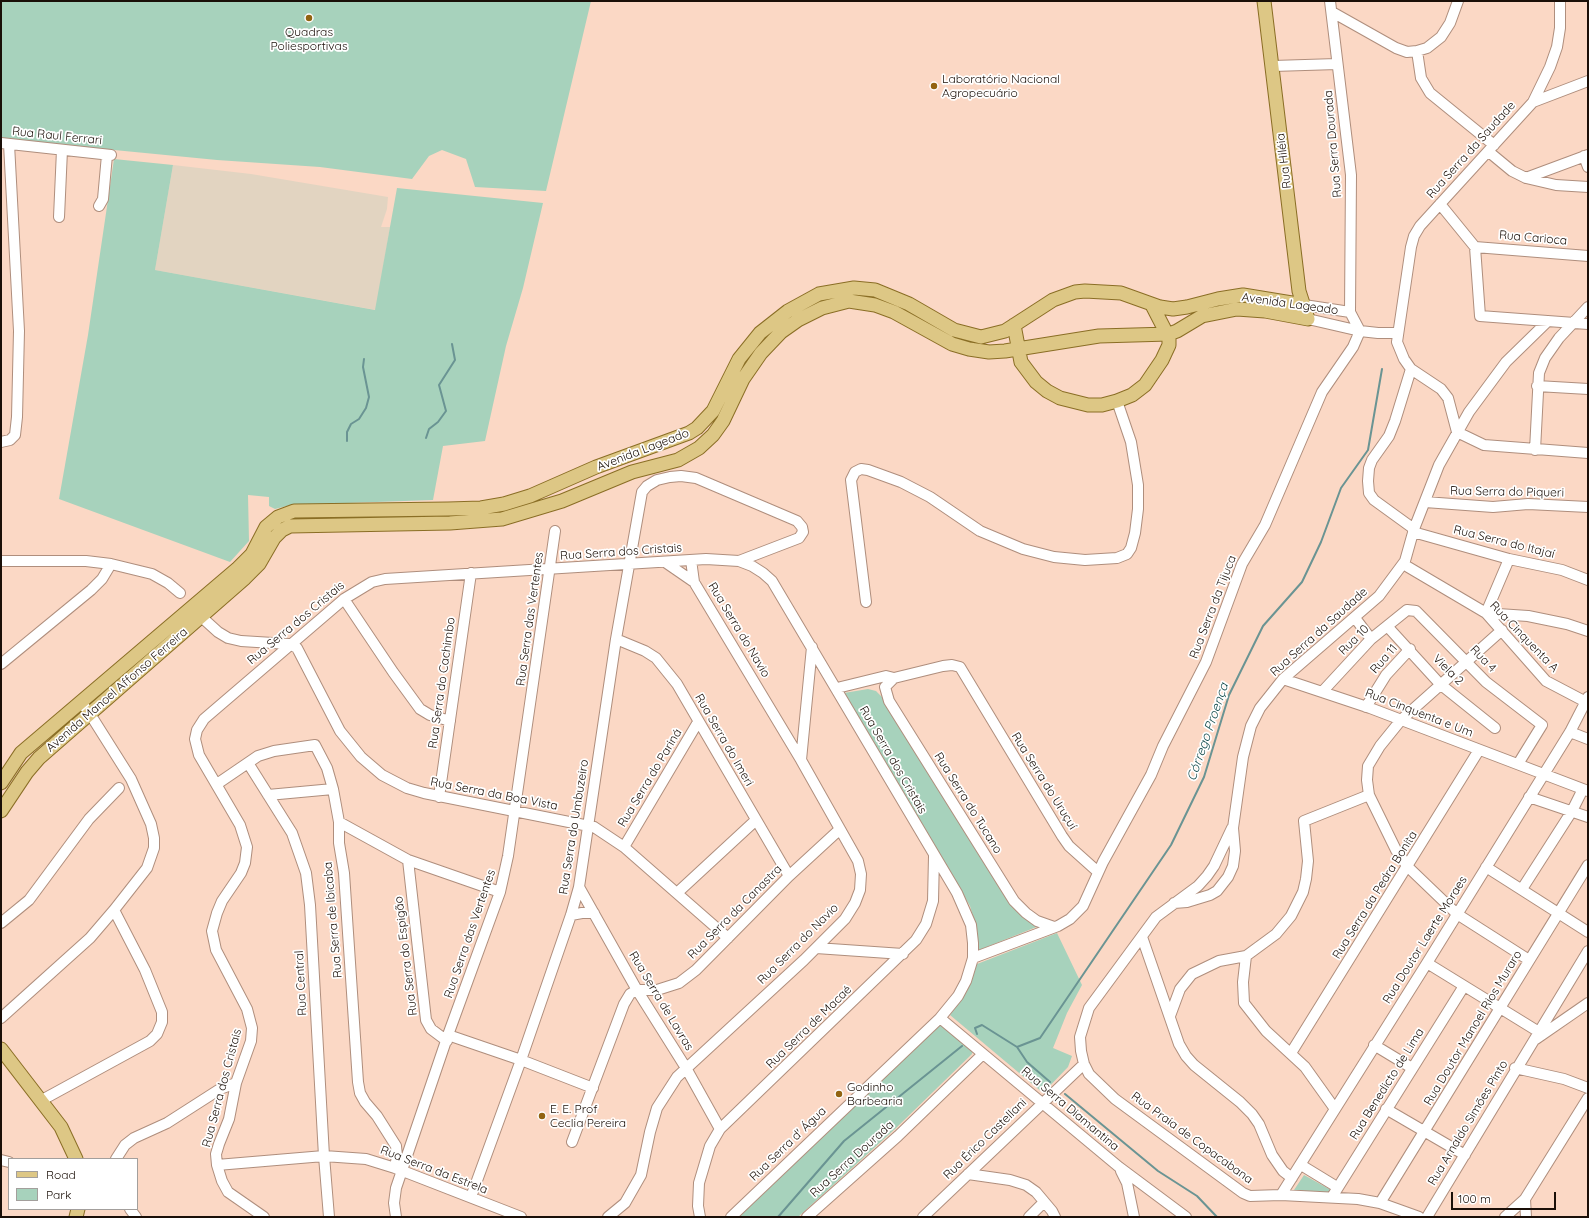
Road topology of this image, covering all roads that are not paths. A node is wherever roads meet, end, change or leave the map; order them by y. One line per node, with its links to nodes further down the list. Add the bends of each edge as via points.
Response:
1 (1264, 1): 8 (main road, Rua Hiléia)
2 (1330, 1): 5 (street, Rua Serra Dourada)
3 (1458, 1): 6 (street, via 1450,23 1441,37 1427,48)
4 (1560, 1): 10 (street, Rua Serra da Saudade, via 1557,47)
5 (1332, 12): 6 (street, via 1396,48 1407,52); 7 (street, Rua Serra Dourada)
6 (1417, 51): 12 (street, via 1421,78 1430,93)
7 (1337, 64): 8 (street); 26 (street, Rua Serra Dourada, via 1351,175)
8 (1273, 66): 24 (main road, Rua Hiléia, via 1299,291)
9 (1588, 81): 10 (street)
10 (1532, 102): 12 (street, Rua Serra da Saudade)
11 (5, 143): 13 (street, Rua Raul Ferrari); 41 (street, via 19,331 15,435 10,440)
12 (1491, 149): 16 (street, via 1512,171); 18 (street, Rua Serra da Saudade)
13 (62, 150): 19 (street, Rua Raul Ferrari, via 109,155 103,198); 20 (street)
14 (1586, 155): 15 (street); 16 (street)
15 (1588, 167)
16 (1526, 178): 17 (street, via 1556,185)
17 (1588, 187)
18 (1440, 204): 21 (street); 33 (street, Rua Serra da Saudade, via 1414,236)
19 (99, 206)
20 (59, 217)
21 (1475, 247): 22 (street, Rua Carioca); 28 (street, via 1480,316)
22 (1588, 256)
23 (1152, 305): 24 (main road, Avenida Lageado, via 1180,309 1243,295); 31 (main road, Avenida Lageado, via 1120,293 1100,290 1075,292 1052,300); 34 (main road)
24 (1304, 305): 26 (street, Avenida Lageado); 27 (main road, Rua Hiléia)
25 (1588, 307): 29 (street)
26 (1350, 312): 32 (street, Rua Serra Dourada)
27 (1308, 319): 32 (street, Avenida Lageado); 34 (main road, Avenida Lageado, via 1237,309 1202,316)
28 (1548, 321): 29 (street); 40 (street, Rua Serra da Saudade, via 1506,362)
29 (1571, 323): 30 (street); 37 (street, via 1545,358)
30 (1588, 324)
31 (1014, 325): 35 (main road); 46 (main road, Avenida Lageado, via 994,335 981,337 966,334 884,293 854,288 837,289 808,299 760,333 739,359 713,411 689,433 504,504 481,508)
32 (1360, 331): 33 (street); 124 (street, Rua Serra da Tijuca, via 1353,348 1322,392 1265,524 1242,564 1206,662 1151,775 1121,825)
33 (1398, 333): 36 (street, via 1397,342)
34 (1168, 334): 35 (main road, Avenida Lageado, via 1099,336); 39 (main road, via 1167,351 1154,374 1132,395)
35 (1018, 349): 39 (main road, via 1021,362 1036,382 1060,398 1088,405); 47 (main road, Avenida Lageado, via 990,352 960,347 886,308 858,302 836,304 810,314 781,332 751,367 713,435 699,448 678,460 632,472 555,503 502,519 450,523)
36 (1411, 369): 40 (street, via 1442,389 1452,410); 49 (street, via 1389,436 1372,460 1368,481 1369,493 1374,500)
37 (1537, 386): 38 (street); 42 (street)
38 (1588, 389)
39 (1117, 402): 65 (street, via 1131,442 1138,485 1137,521 1132,545 1127,554 1117,558 1086,560 1023,549 980,531 930,497 905,484 861,469 855,472 851,480)
40 (1457, 432): 42 (street, via 1484,445); 44 (street, Rua Serra da Saudade, via 1439,465)
41 (1, 442)
42 (1534, 450): 43 (street)
43 (1588, 453)
44 (1425, 502): 45 (street, Rua Serra do Piqueri, via 1493,507 1528,504); 49 (street, Rua Serra da Saudade)
45 (1588, 507)
46 (286, 512): 47 (main road); 60 (main road, Avenida Lageado, via 266,527)
47 (290, 526): 60 (main road, via 278,534 260,564)
48 (555, 531): 58 (street, Rua Serra das Vertentes)
49 (1413, 531): 50 (street, Rua Serra do Itajaí); 56 (street, Rua Serra da Saudade)
50 (1509, 559): 61 (street, Rua Serra do Itajaí, via 1562,570); 68 (street)
51 (691, 560): 53 (street, Rua Serra dos Cristais); 54 (street, Rua Serra dos Cristais); 62 (street, Rua Serra do Navio)
52 (1, 561): 55 (street, via 86,561)
53 (739, 561): 57 (street, via 799,538 803,532 802,527 797,522 711,483 681,476 657,480 642,492); 76 (street, Rua Serra dos Cristais, via 752,566 772,581)
54 (665, 562): 57 (street, Rua Serra dos Cristais); 62 (street, Rua Serra do Navio)
55 (111, 564): 63 (street, via 152,574); 79 (street, via 91,590)
56 (1403, 564): 68 (street, Rua Cinquenta A); 69 (street, Rua Serra da Saudade, via 1379,596)
57 (628, 565): 58 (street, Rua Serra dos Cristais); 73 (street, Rua Serra do Umbuzeiro)
58 (550, 569): 59 (street, Rua Serra dos Cristais); 110 (street, Rua Serra das Vertentes)
59 (471, 573): 64 (street, Rua Serra dos Cristais, via 385,579 360,588); 90 (street, Rua Serra do Cachimbo)
60 (240, 574): 67 (main road, Avenida Manoel Affonso Ferreira)
61 (1588, 580)
62 (694, 582): 96 (street, Rua Serra do Navio)
63 (180, 593)
64 (344, 599): 75 (street, Rua Serra dos Cristais); 90 (street, via 420,709)
65 (866, 602)
66 (1407, 610): 70 (street, Rua 10); 78 (street, Rua 4, via 1416,611)
67 (196, 612): 75 (street, via 228,638); 86 (main road, Avenida Manoel Affonso Ferreira); 88 (main road, Avenida Manoel Affonso Ferreira)
68 (1487, 614): 71 (street, Rua Cinquenta A); 72 (street, via 1528,616)
69 (1355, 618): 74 (street); 81 (street, Rua Serra da Saudade)
70 (1387, 626): 74 (street, Rua 10); 77 (street, Viela 2)
71 (1502, 630): 78 (street); 85 (street, Rua Cinquenta A, via 1546,681)
72 (1588, 631)
73 (616, 639): 91 (street, Rua Serra do Imeri, via 656,658 677,684); 115 (street, Rua Serra do Umbuzeiro)
74 (1371, 639): 84 (street, Rua 10)
75 (289, 644): 101 (street, Rua Serra dos Cristais, via 204,719 198,730 195,739 199,755); 107 (street, Rua Serra da Boa Vista, via 299,651 340,731 361,757 393,782)
76 (812, 647): 83 (street, Rua Serra dos Cristais); 96 (street)
77 (1410, 649): 82 (street, Viela 2); 87 (street, Rua 11, via 1386,675)
78 (1468, 661): 82 (street); 98 (street, Rua 4, via 1486,682 1542,725)
79 (1, 664)
80 (894, 678): 83 (street, Rua Serra do Uruçuí, via 886,676); 124 (street, Rua Serra do Uruçuí, via 952,664 960,667 1062,836 1069,846); 137 (street, Rua Serra do Tucano, via 886,688 889,701 1014,901 1036,920)
81 (1283, 679): 84 (street, Rua Cinquenta e Um); 116 (street, Rua Serra da Saudade, via 1260,708 1252,726 1243,757)
82 (1440, 684): 89 (street); 92 (street, Viela 2)
83 (836, 688): 119 (street, Rua Serra dos Cristais)
84 (1322, 692): 87 (street, Rua Cinquenta e Um)
85 (1587, 700): 93 (street, Rua Doutor Laerte Moraes)
86 (81, 702): 88 (street); 100 (main road, Avenida Manoel Affonso Ferreira, via 21,753)
87 (1366, 707): 89 (street, Rua Cinquenta e Um)
88 (90, 714): 109 (main road, Avenida Manoel Affonso Ferreira, via 39,758); 131 (street, via 131,779 152,824 154,838 154,848 146,868)
89 (1401, 720): 95 (street, Rua Cinquenta e Um); 106 (street, via 1368,766)
90 (450, 721): 107 (street, Rua Serra do Cachimbo)
91 (698, 722): 113 (street, Rua Serra do Imeri); 118 (street, Rua Serra do Pariná)
92 (1495, 728)
93 (1570, 732): 94 (street); 99 (street, Rua Doutor Laerte Moraes)
94 (1588, 739)
95 (1479, 750): 98 (street, Rua Cinquenta e Um); 122 (street, Rua Serra da Pedra Bonita)
96 (801, 760): 117 (street, Rua Serra do Navio)
97 (248, 763): 101 (street, Rua Serra de Ibicaba); 103 (street, Rua Serra de Ibicaba, via 258,756 274,751 315,745 327,768); 105 (street, Rua Central)
98 (1518, 764): 99 (street, Rua Cinquenta e Um)
99 (1544, 774): 104 (street, Rua Cinquenta e Um); 108 (street, Rua Doutor Laerte Moraes)
100 (1, 783)
101 (217, 784): 167 (street, Rua Serra dos Cristais, via 240,825 247,847 242,873 222,901 212,931 216,950 247,1009 252,1028 251,1041)
102 (119, 788): 136 (street, via 89,819 29,900)
103 (333, 789): 105 (street); 114 (street, Rua Serra de Ibicaba)
104 (1586, 790): 111 (street)
105 (268, 795): 179 (street, Rua Central, via 292,833 306,873)
106 (1369, 795): 122 (street, via 1396,850); 144 (street, via 1304,821 1308,861 1300,899 1291,916 1276,934)
107 (439, 796): 110 (street, Rua Serra da Boa Vista)
108 (1529, 797): 111 (street); 123 (street, Rua Doutor Laerte Moraes)
109 (1, 811)
110 (515, 811): 115 (street, Rua Serra da Boa Vista); 128 (street, Rua Serra das Vertentes)
111 (1572, 811): 112 (street); 127 (street)
112 (1588, 817)
113 (756, 820): 125 (street, Rua Serra do Imeri); 129 (street)
114 (339, 822): 120 (street); 185 (street, Rua Serra de Ibicaba, via 358,1082 365,1102 396,1146)
115 (591, 826): 118 (street, Rua Serra da Boa Vista); 126 (street, Rua Serra do Umbuzeiro)
116 (1233, 828): 130 (street, via 1207,876 1198,886); 130 (street, Rua Serra da Saudade, via 1233,866 1222,885 1210,895)
117 (840, 830): 125 (street, Rua Serra da Canastra); 141 (street, Rua Serra do Navio, via 858,861 861,874 860,890 845,919)
118 (624, 847): 129 (street, Rua Serra da Boa Vista)
119 (934, 854): 143 (street, Rua Serra de Macaé, via 933,901 926,924); 145 (street, Rua Serra d' Água, via 957,892 971,924)
120 (408, 860): 128 (street); 156 (street, Rua Serra do Espigão, via 426,1020 431,1029)
121 (1588, 865): 132 (street, Rua Doutor Manoel Rios Muraro)
122 (1408, 867): 134 (street); 160 (street, Rua Serra da Pedra Bonita)
123 (1486, 867): 127 (street); 134 (street, Rua Doutor Laerte Moraes)
124 (1098, 872): 137 (street, via 1083,906 1070,919)
125 (789, 876): 140 (street, Rua Serra da Canastra)
126 (579, 887): 133 (street, Rua Serra de Lavras); 135 (street, Rua Serra do Umbuzeiro)
127 (1522, 889): 132 (street)
128 (500, 892): 156 (street, Rua Serra das Vertentes)
129 (676, 893): 140 (street, Rua Serra da Boa Vista)
130 (1174, 903): 139 (street, Rua Serra da Saudade, via 1156,917)
131 (114, 910): 153 (street, via 90,938); 171 (street, via 145,970 162,1012 162,1022 157,1034 150,1041)
132 (1559, 912): 138 (street); 146 (street, Rua Doutor Manoel Rios Muraro)
133 (594, 913): 135 (street, via 582,912); 149 (street, Rua Serra de Lavras)
134 (1457, 914): 146 (street); 147 (street, Rua Doutor Laerte Moraes)
135 (571, 915): 162 (street, Rua Serra do Umbuzeiro)
136 (1, 923)
137 (1054, 927): 145 (street)
138 (1588, 932)
139 (1142, 937): 152 (street); 163 (street, Rua Serra da Saudade, via 1089,1008 1080,1037)
140 (728, 938): 149 (street, Rua Serra da Canastra, via 679,983 657,990)
141 (816, 948): 143 (street); 164 (street, Rua Serra do Navio)
142 (1588, 951): 155 (street, Rua Arnaldo Simões Pinto)
143 (903, 954): 175 (street, Rua Serra de Macaé)
144 (1246, 956): 152 (street, via 1219,962 1192,974 1180,989); 160 (street, via 1244,1003 1266,1031)
145 (973, 958): 154 (street, Rua Serra d' Água, via 958,996)
146 (1529, 960): 151 (street, Rua Doutor Manoel Rios Muraro)
147 (1427, 963): 148 (street); 158 (street, Rua Doutor Laerte Moraes)
148 (1464, 986): 151 (street); 165 (street, Rua Benedicto de Lima)
149 (637, 990): 164 (street, Rua Serra de Lavras); 168 (street, via 630,994 624,1004)
150 (1588, 1003): 157 (street, Rua Arnaldo Simões Pinto)
151 (1501, 1008): 155 (street); 176 (street, Rua Doutor Manoel Rios Muraro)
152 (1170, 1016): 187 (street, via 1179,1044 1186,1056 1252,1114 1272,1155 1283,1171)
153 (1, 1018)
154 (940, 1018): 161 (street, Rua Serra Diamantina); 201 (street, Rua Serra d' Água)
155 (1539, 1032): 157 (street, Rua Arnaldo Simões Pinto)
156 (447, 1038): 162 (street, Rua Serra do Espigão); 185 (street, Rua Serra das Vertentes)
157 (1532, 1042): 166 (street, Rua Arnaldo Simões Pinto)
158 (1374, 1045): 165 (street); 173 (street, Rua Doutor Laerte Moraes)
159 (1, 1049): 171 (main road)
160 (1291, 1053): 173 (street, via 1305,1067)
161 (983, 1054): 172 (street, Rua Serra Diamantina); 202 (street, Rua Serra Dourada, via 898,1136)
162 (521, 1060): 168 (street, Rua Serra do Espigão); 190 (street, Rua Serra do Umbuzeiro)
163 (1084, 1064): 172 (street, Rua Érico Castellani); 189 (street, Rua Praia de Copacabana, via 1089,1074 1114,1099 1243,1192 1250,1196)
164 (686, 1068): 175 (street, Rua Serra de Lavras); 199 (street, Rua Serra do Navio, via 657,1108 641,1175 634,1190 625,1203)
165 (1412, 1068): 174 (street, Rua Benedicto de Lima)
166 (1515, 1068): 169 (street, via 1564,1079); 178 (street, Rua Arnaldo Simões Pinto)
167 (236, 1083): 181 (street, via 220,1089 167,1123 134,1138 125,1145); 182 (street, Rua Serra dos Cristais, via 229,1119 216,1154)
168 (593, 1088): 177 (street)
169 (1588, 1088)
170 (1588, 1098): 192 (street)
171 (42, 1100): 180 (main road, via 61,1127)
172 (1043, 1103): 184 (street, Rua Serra Diamantina); 186 (street, Rua Érico Castellani)
173 (1335, 1108): 183 (street, Rua Doutor Laerte Moraes)
174 (1386, 1109): 176 (street); 188 (street, Rua Benedicto de Lima)
175 (720, 1129): 200 (street, Rua Serra de Macaé, via 710,1146 699,1183)
176 (1425, 1132): 178 (street); 194 (street, Rua Doutor Manoel Rios Muraro)
177 (572, 1142)
178 (1465, 1155): 209 (street, Rua Arnaldo Simões Pinto)
179 (324, 1156): 182 (street, Rua Serra da Estrela); 185 (street, Rua Serra da Estrela, via 366,1159); 196 (street, Rua Central)
180 (76, 1158)
181 (117, 1158)
182 (217, 1165): 195 (street, Rua Serra dos Cristais, via 228,1192)
183 (1301, 1165): 187 (street, Rua Doutor Laerte Moraes); 188 (street)
184 (1119, 1167): 206 (street, via 1127,1183); 207 (street, Rua Serra Diamantina)
185 (398, 1170): 190 (street, Rua Serra da Estrela); 197 (street, Rua Serra das Vertentes, via 394,1196)
186 (968, 1174): 193 (street, via 1026,1185); 203 (street, Rua Érico Castellani)
187 (1292, 1178): 189 (street, Rua Doutor Laerte Moraes)
188 (1337, 1187): 191 (street, Rua Benedicto de Lima)
189 (1281, 1195): 191 (street, Rua Praia de Copacabana)
190 (471, 1197): 198 (street, Rua Serra da Estrela)
191 (1332, 1197): 194 (street, Rua Praia de Copacabana)
192 (1526, 1199): 210 (street); 211 (street)
193 (1044, 1202): 204 (street); 205 (street)
194 (1380, 1203): 208 (street, Rua Praia de Copacabana)
195 (264, 1217)
196 (329, 1217)
197 (396, 1217)
198 (521, 1217)
199 (608, 1217)
200 (700, 1217)
201 (731, 1217)
202 (807, 1217)
203 (923, 1217)
204 (1029, 1217)
205 (1055, 1217)
206 (1134, 1217)
207 (1186, 1217)
208 (1419, 1217)
209 (1427, 1217)
210 (1505, 1217)
211 (1526, 1217)

